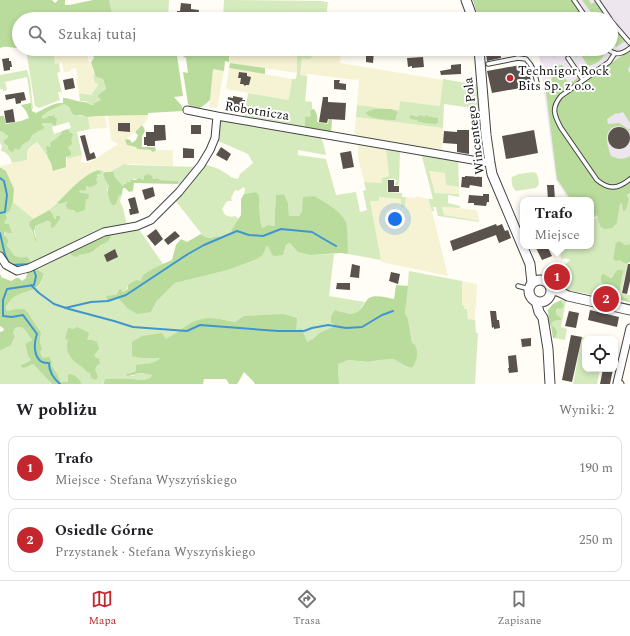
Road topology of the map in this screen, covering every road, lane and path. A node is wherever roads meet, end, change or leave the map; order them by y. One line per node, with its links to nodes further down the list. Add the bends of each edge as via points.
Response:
1 (466, 0): 4 (street)
2 (574, 0): 5 (lane)
3 (597, 0): 6 (lane)
4 (470, 12)
5 (582, 12)
6 (605, 12)
7 (618, 29): 8 (lane)
8 (630, 43)
9 (630, 48): 10 (lane)
10 (618, 53)
11 (480, 56): 19 (street, Wincentego Pola)
12 (613, 56): 15 (lane, via 609,62)
13 (568, 58): 15 (lane)
14 (488, 64): 16 (lane, via 518,58 526,59 535,72)
15 (583, 80): 20 (lane, via 561,96 554,108 557,120 597,180 603,185 616,187)
16 (537, 83)
17 (187, 110): 18 (street)
18 (217, 116): 19 (street, Robotnicza); 23 (street, Robotnicza, via 215,138 201,165 151,220 137,226 104,232 17,271 6,265)
19 (490, 163): 21 (street, Wincentego Pola, via 492,174)
20 (630, 179)
21 (520, 240)
22 (524, 249): 24 (street, Wincentego Pola, via 535,270)
23 (0, 256)
24 (534, 284): 25 (lane); 26 (street, via 529,295); 26 (street, via 549,284)
25 (518, 286)
26 (545, 297): 27 (street, via 568,296); 29 (street, via 539,312 543,318 548,349)
27 (630, 310)
28 (630, 328): 30 (street, via 618,383)
29 (550, 384)
30 (620, 384)

